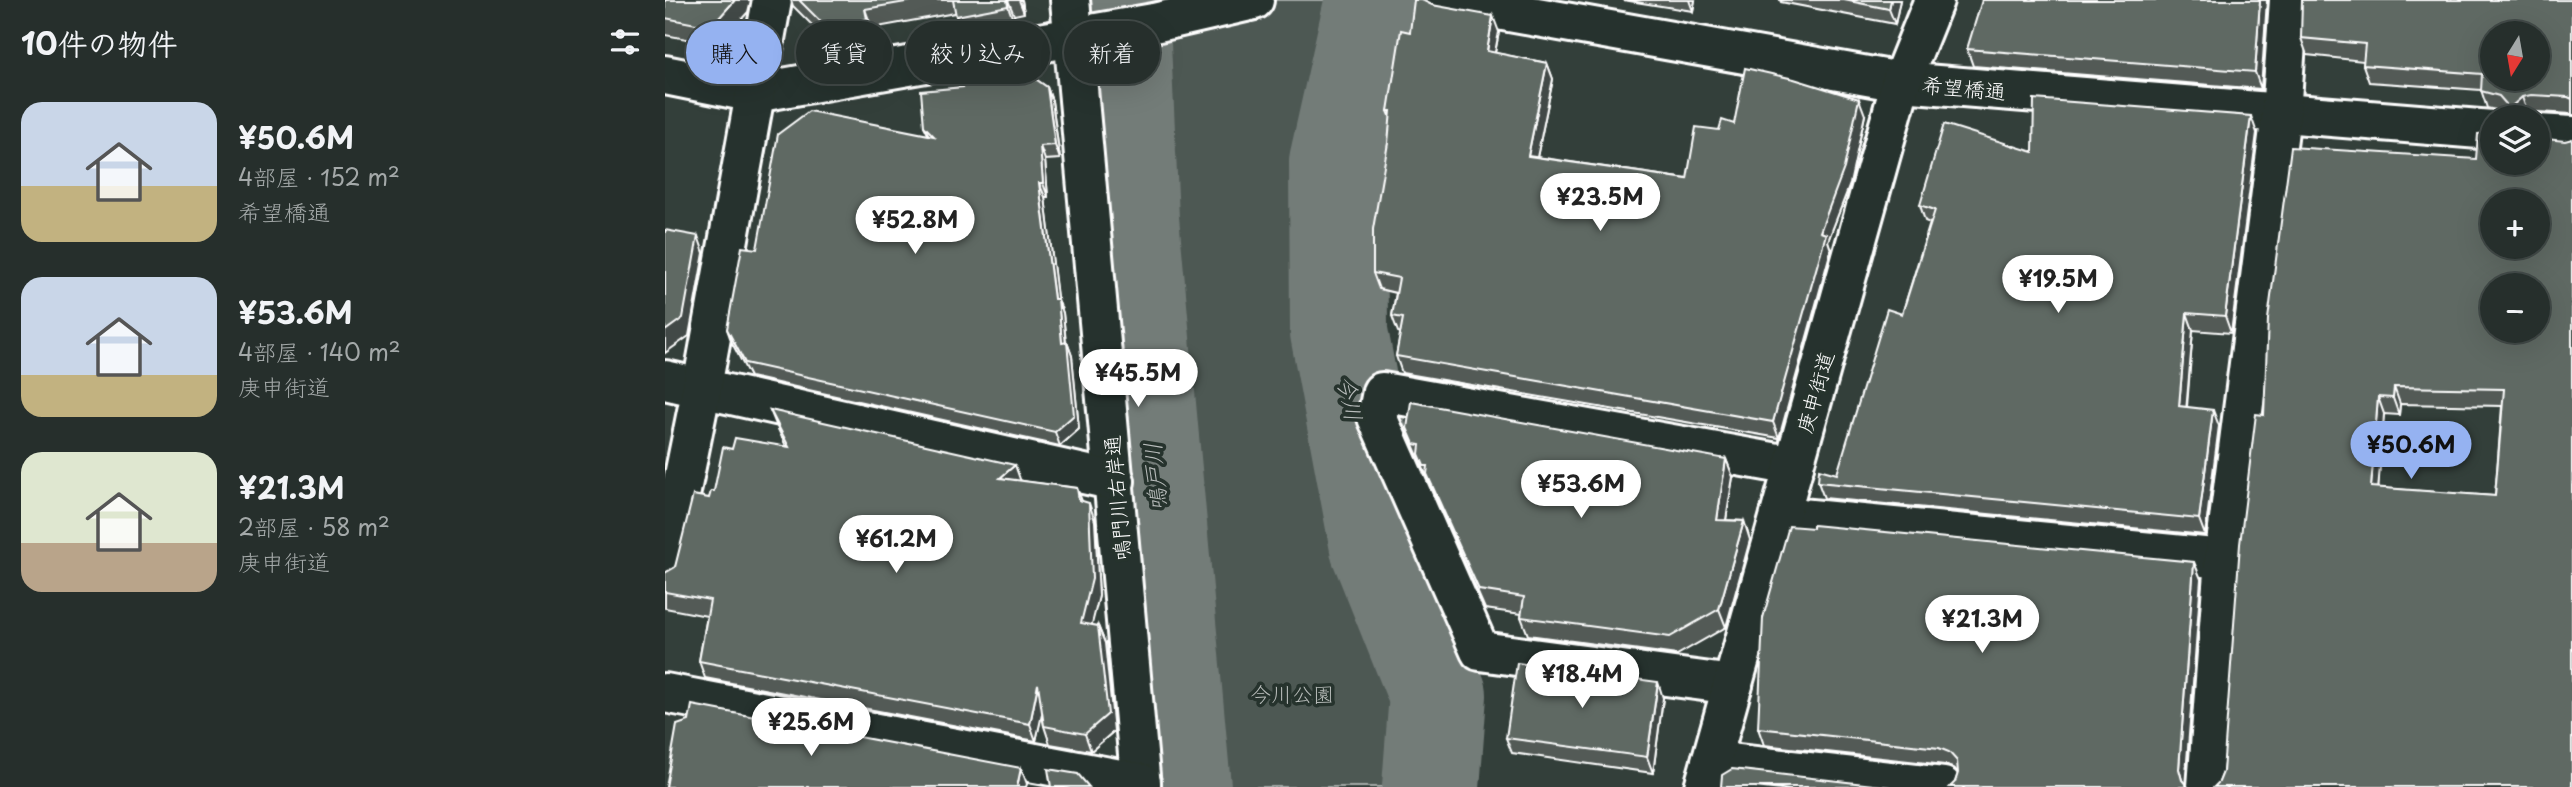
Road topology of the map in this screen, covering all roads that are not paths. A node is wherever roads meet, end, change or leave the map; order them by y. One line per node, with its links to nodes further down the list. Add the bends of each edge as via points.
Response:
1 (772, 0): 13 (street)
2 (1070, 0): 7 (street, 鳴門川右岸通)
3 (1254, 0): 8 (street)
4 (1442, 0): 11 (street, 希望橋通)
5 (1934, 0): 11 (street, 庚申街道)
6 (2290, 0): 14 (street)
7 (1079, 21)
8 (1160, 22)
9 (1064, 39): 13 (street)
10 (665, 75): 13 (street)
11 (1901, 82): 14 (street, 希望橋通); 20 (street, 庚申街道)
12 (1088, 84): 21 (street, 鳴門川右岸通)
13 (754, 93): 19 (street)
14 (2281, 114): 15 (street, 希望橋通); 23 (street)
15 (2480, 129)
16 (2550, 135): 17 (street)
17 (2572, 136)
18 (665, 380): 19 (street)
19 (702, 387): 21 (street); 24 (street)
20 (1794, 466): 22 (street, 庚申街道); 25 (street, via 1382,392 1377,417 1480,651)
21 (1115, 481): 28 (street, 鳴門川右岸通)
22 (1780, 516): 23 (street); 25 (street, 庚申街道)
23 (2224, 559): 30 (street)
24 (665, 570)
25 (1733, 685): 27 (street, 庚申街道)
26 (665, 693): 28 (street)
27 (1708, 774): 29 (street)
28 (1141, 785)
29 (1943, 787)
30 (2207, 787)

